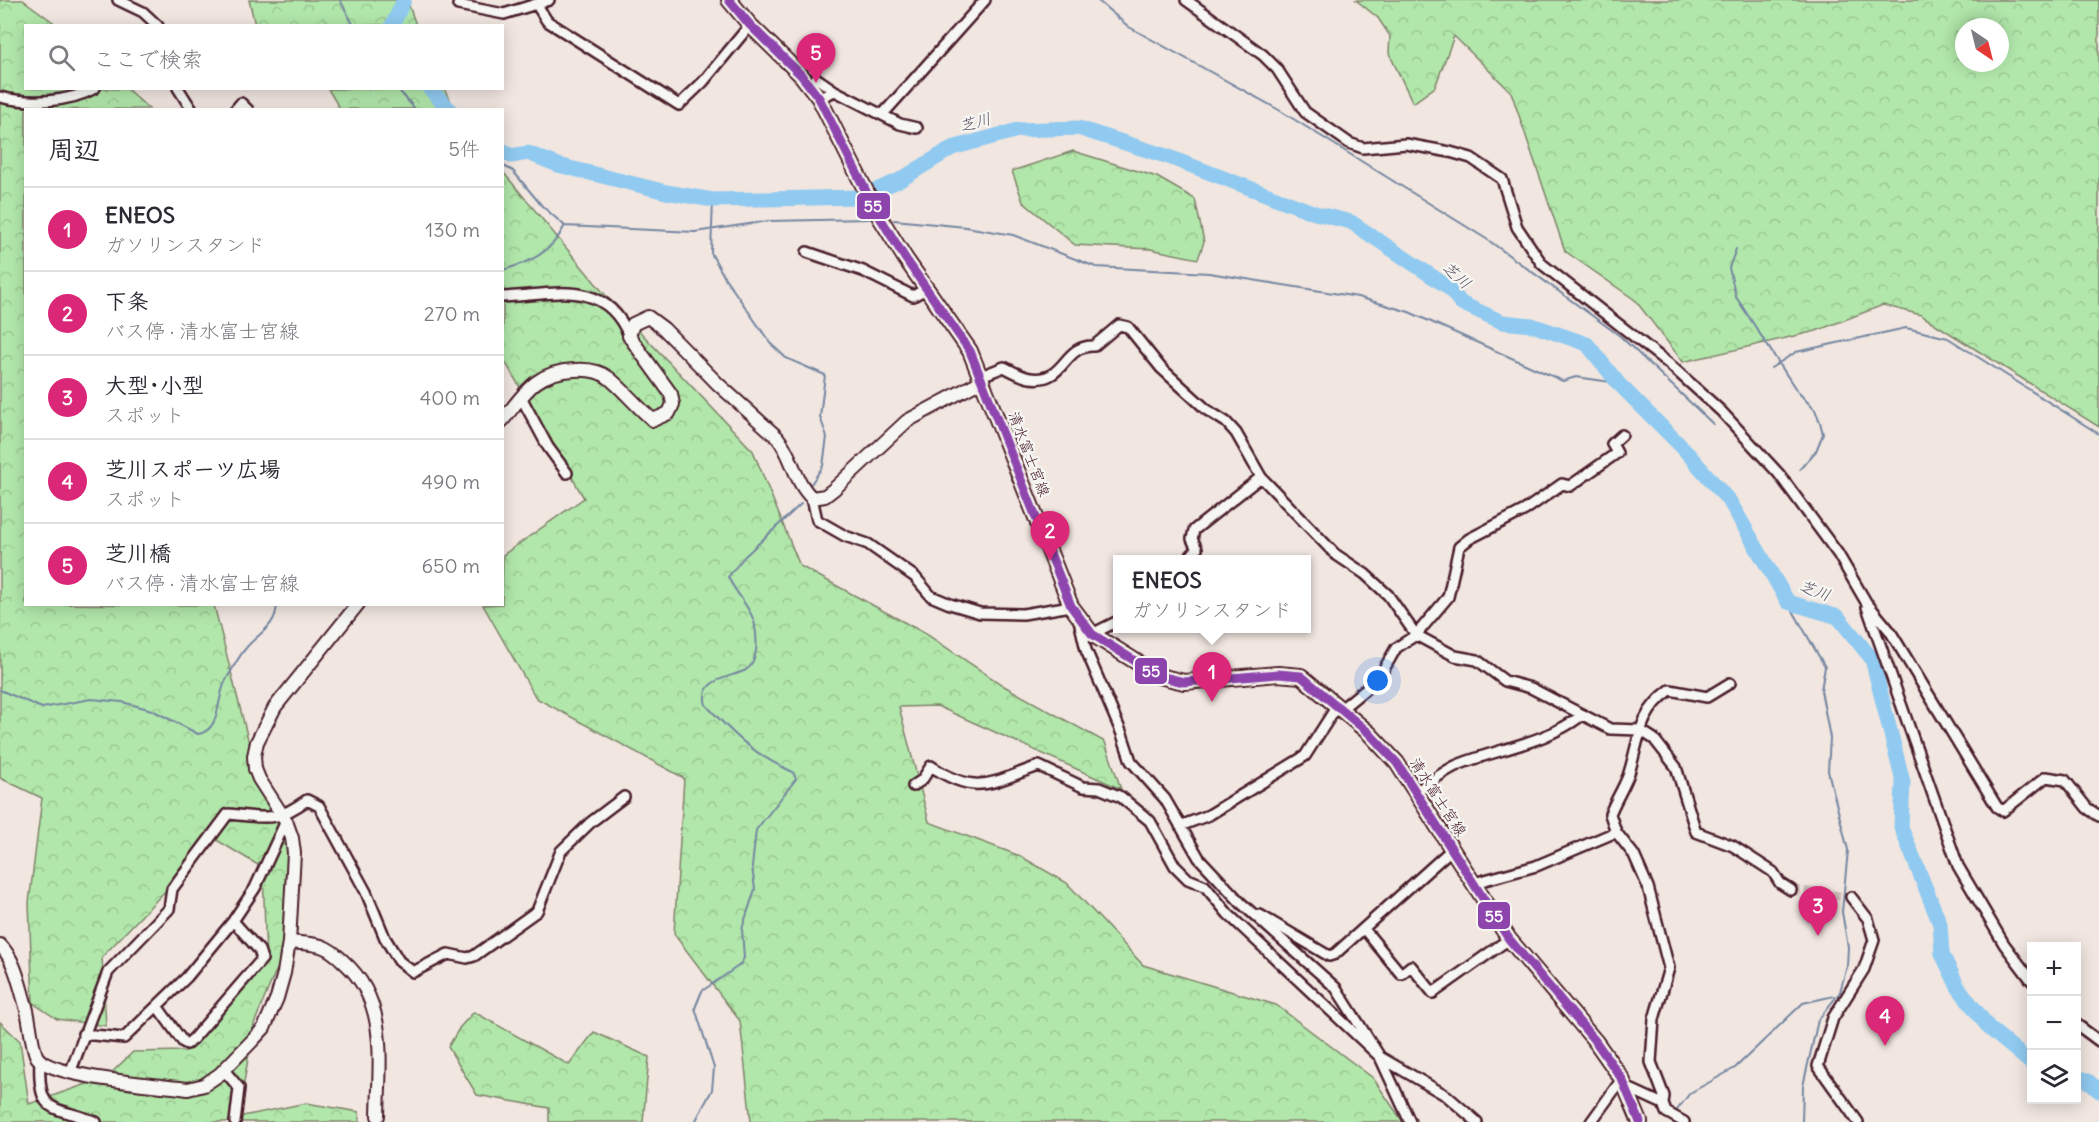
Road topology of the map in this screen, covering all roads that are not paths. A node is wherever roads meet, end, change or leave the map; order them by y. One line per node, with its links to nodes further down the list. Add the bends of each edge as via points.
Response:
1 (118, 0): 8 (street, via 144,12)
2 (549, 0): 7 (street)
3 (729, 0): 9 (main road, 清水富士宮線)
4 (985, 0): 17 (street)
5 (1186, 0): 31 (street, via 1263,55 1305,112 1349,143 1363,148 1406,144 1450,152 1471,158 1502,179 1517,226 1542,264 1613,317 1720,411 1779,474 1838,554)
6 (458, 5): 7 (street, via 504,14)
7 (537, 5): 9 (street, via 547,21 679,105)
8 (156, 24)
9 (750, 25): 15 (main road, 清水富士宮線)
10 (816, 78): 13 (street)
11 (90, 90): 14 (street, via 72,98 17,101)
12 (179, 90): 16 (street)
13 (835, 91): 15 (street); 17 (street)
14 (0, 97)
15 (819, 98): 20 (main road, 清水富士宮線, via 876,211)
16 (191, 108)
17 (883, 114): 18 (street)
18 (917, 128)
19 (807, 252): 20 (street, via 863,271 913,296)
20 (926, 289): 23 (main road, 清水富士宮線, via 970,351)
21 (504, 297): 22 (street, via 561,292 599,299 612,307)
22 (629, 336): 24 (street, via 671,394 673,404 661,419 653,420 598,371 552,372 541,377); 29 (street, via 633,324 648,317 664,329 785,445 803,490)
23 (982, 378): 28 (street, via 1004,368 1029,378 1050,378 1083,346 1094,346 1119,325 1128,327 1161,368 1236,433); 29 (street, via 907,421 834,489 825,496); 33 (main road, 清水富士宮線)
24 (522, 397): 25 (street); 27 (street, via 548,447)
25 (504, 419)
26 (1622, 435): 37 (street, via 1612,444 1617,453 1570,486 1562,484 1459,547 1448,597)
27 (567, 473)
28 (1261, 477): 30 (street, via 1194,530 1192,539 1197,549); 37 (street, via 1335,554 1388,595)
29 (812, 498): 33 (street, via 817,520 868,544 915,577 931,596 950,604 980,613 1023,614)
30 (1192, 555)
31 (1866, 602): 45 (street, via 1890,631 1997,807 2003,811 2046,777 2065,780 2086,808); 59 (street, via 1958,866)
32 (356, 606): 46 (street, via 275,706 257,742 255,769)
33 (1071, 606): 34 (main road, 清水富士宮線)
34 (1079, 618): 36 (main road, 清水富士宮線); 47 (street, via 1086,650 1131,761 1165,799)
35 (1113, 624): 36 (street)
36 (1092, 634): 39 (main road, 清水富士宮線, via 1159,676 1184,682 1290,674 1310,682)
37 (1416, 635): 39 (street, via 1396,648 1379,678); 40 (street, via 1455,656 1477,660 1505,681 1531,687)
38 (1730, 683): 41 (street, via 1707,697 1670,690 1654,702)
39 (1339, 707): 43 (main road, 清水富士宮線, via 1383,747); 47 (street, via 1305,756 1209,815)
40 (1581, 716): 41 (street, via 1610,729); 43 (street, via 1545,738 1460,764)
41 (1640, 730): 48 (street, via 1627,778 1610,814); 51 (street, via 1654,739 1676,767 1696,832 1733,846 1773,872)
42 (912, 786): 64 (street, via 922,780 931,766 950,778 980,785 1001,782 1039,766 1083,787 1121,797 1150,821 1175,866 1188,879 1205,886 1228,914)
43 (1416, 792): 49 (main road, 清水富士宮線)
44 (624, 797): 46 (street, via 561,851 537,911 474,956 448,954 413,972 399,961 385,938 366,892 319,806 307,800)
45 (2099, 816)
46 (285, 819): 54 (street, via 255,888); 57 (street, via 294,853); 62 (street, via 228,814 172,889 169,909 108,972)
47 (1180, 826): 53 (street, via 1199,858)
48 (1617, 832): 50 (street, via 1536,866); 69 (street, via 1634,855 1648,887 1669,968 1654,1019 1651,1062 1665,1096)
49 (1452, 849): 50 (main road, 清水富士宮線); 55 (street)
50 (1474, 883): 56 (main road, 清水富士宮線)
51 (1791, 890)
52 (1851, 897): 78 (street, via 1868,919 1874,940 1864,969 1833,1018 1818,1066)
53 (1248, 908): 55 (street, via 1329,956); 64 (street, via 1336,988)
54 (233, 921): 60 (street, via 188,977); 60 (street, via 262,958 193,1039 187,1044 183,1042)
55 (1364, 929): 56 (street, via 1401,974 1411,966 1433,993)
56 (1509, 939): 68 (main road, 清水富士宮線, via 1596,1042)
57 (289, 942): 66 (street, via 281,984 264,1028); 70 (street, via 322,946 336,955 370,997 380,1045)
58 (0, 945): 65 (street, via 12,963)
59 (2027, 976)
60 (157, 1006): 62 (street, via 124,1038)
61 (2081, 1028): 63 (street)
62 (83, 1034): 67 (street)
63 (2099, 1041)
64 (1380, 1057): 74 (street); 75 (street, via 1447,1096)
65 (40, 1059): 67 (street, via 47,1066); 72 (street, via 39,1084 49,1106)
66 (224, 1070): 67 (street, via 204,1085 188,1089); 73 (street, via 239,1088)
67 (70, 1073)
68 (1624, 1083): 69 (street); 76 (street); 77 (main road, 清水富士宮線)
69 (1665, 1108): 71 (street)
70 (378, 1119)
71 (1680, 1120)
72 (94, 1122)
73 (235, 1122)
74 (1410, 1122)
75 (1477, 1122)
76 (1591, 1122)
77 (1640, 1122)
78 (1858, 1122)

